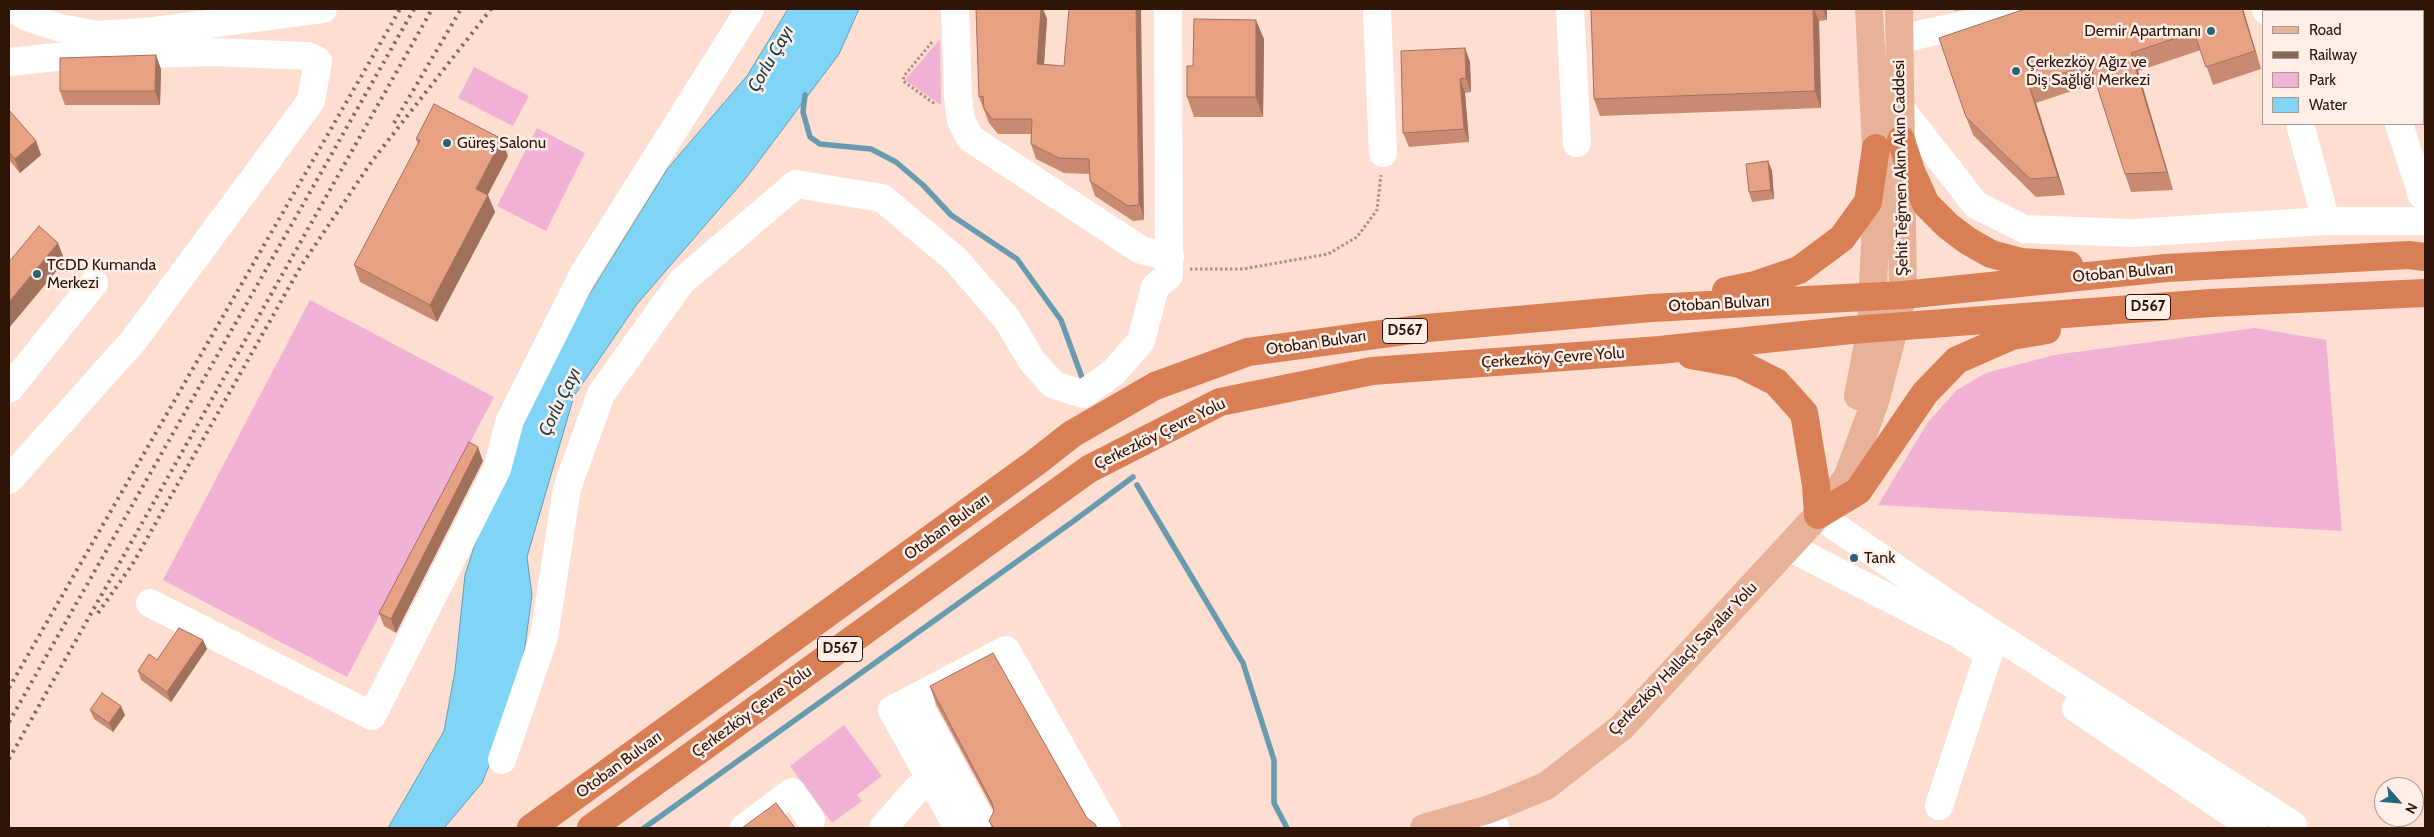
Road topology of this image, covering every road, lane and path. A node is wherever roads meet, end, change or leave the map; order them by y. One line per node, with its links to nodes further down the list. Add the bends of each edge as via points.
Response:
1 (15, 9): 2 (street, via 25,16 60,28 98,35)
2 (323, 9)
3 (750, 9): 40 (street, via 584,273 510,420 497,469 372,716)
4 (955, 9): 27 (street, via 958,97 961,120 970,138)
5 (1168, 9): 27 (street)
6 (1377, 9): 21 (street)
7 (1570, 9): 19 (street)
8 (1869, 9): 20 (main road, Şehit Teğmen Akın Akın Caddesi)
9 (1899, 9): 12 (main road, Şehit Teğmen Akın Akın Caddesi)
10 (2040, 9): 12 (street)
11 (936, 38): 14 (path, via 904,76 903,82)
12 (1899, 39): 15 (main road, Şehit Teğmen Akın Akın Caddesi)
13 (9, 62): 37 (street, via 56,57 212,52 308,56 318,61 311,101 134,340)
14 (937, 106)
15 (1901, 109): 18 (main road, Şehit Teğmen Akın Akın Caddesi); 23 (street, via 1976,205 2024,229 2132,233)
16 (2306, 125): 23 (street)
17 (2399, 125): 22 (street, via 2422,195)
18 (1901, 140): 26 (highway, via 1910,171 1926,204 1968,242 1991,254 2030,263); 30 (main road, Şehit Teğmen Akın Akın Caddesi)
19 (1577, 143)
20 (1876, 148): 31 (main road, Şehit Teğmen Akın Akın Caddesi); 33 (highway, via 1868,202 1842,238 1799,270 1755,285)
21 (1383, 153): 27 (path, via 1377,210 1357,237 1328,254 1243,269)
22 (2425, 194)
23 (2326, 221): 24 (street)
24 (2425, 221)
25 (2425, 257): 26 (highway, Otoban Bulvarı / D567, via 2409,255)
26 (2166, 268): 30 (highway, Otoban Bulvarı / D567)
27 (1169, 271): 43 (street, via 1154,287 1141,341 1114,372 1083,394 1054,386 1032,361 1007,319 955,259 882,198 796,184 681,282 601,394 567,488 544,637)
28 (94, 283): 36 (street)
29 (2425, 293): 32 (highway, D567)
30 (1903, 295): 31 (highway, Otoban Bulvarı / D567); 34 (main road, Şehit Teğmen Akın Akın Caddesi)
31 (1872, 296): 33 (highway, Otoban Bulvarı / D567); 34 (main road, Şehit Teğmen Akın Akın Caddesi)
32 (2211, 303): 34 (highway, D567); 38 (highway, via 2012,336 1957,360 1925,393 1858,491)
33 (1651, 308): 48 (highway, Otoban Bulvarı / D567, via 1427,328 1248,352 1155,386 1072,434)
34 (1883, 327): 35 (highway, Çerkezköy Çevre Yolu / D567); 38 (main road, Şehit Teğmen Akın Akın Caddesi)
35 (1660, 350): 38 (highway, via 1740,364 1776,382 1804,413); 49 (highway, Çerkezköy Çevre Yolu / D567, via 1372,370 1220,402 1089,469)
36 (9, 389)
37 (9, 480)
38 (1818, 516): 39 (main road, Çerkezköy Hallaçlı Sayalar Yolu); 57 (street, via 1966,616 2293,825)
39 (1789, 547): 41 (street, via 1959,634); 46 (main road, Çerkezköy Hallaçlı Sayalar Yolu, via 1622,726 1546,786)
40 (150, 603)
41 (1989, 653): 45 (street); 56 (street)
42 (914, 698): 52 (street, via 892,710); 53 (street); 54 (street, via 1006,650)
43 (502, 760)
44 (917, 789): 51 (street)
45 (1939, 806)
46 (1493, 819): 55 (main road, Çerkezköy Hallaçlı Sayalar Yolu)
47 (811, 820): 50 (street, via 792,792)
48 (531, 828)
49 (591, 828)
50 (744, 828)
51 (883, 828)
52 (958, 828)
53 (985, 828)
54 (1108, 828)
55 (1424, 828)
56 (2253, 828)
57 (2291, 828)

